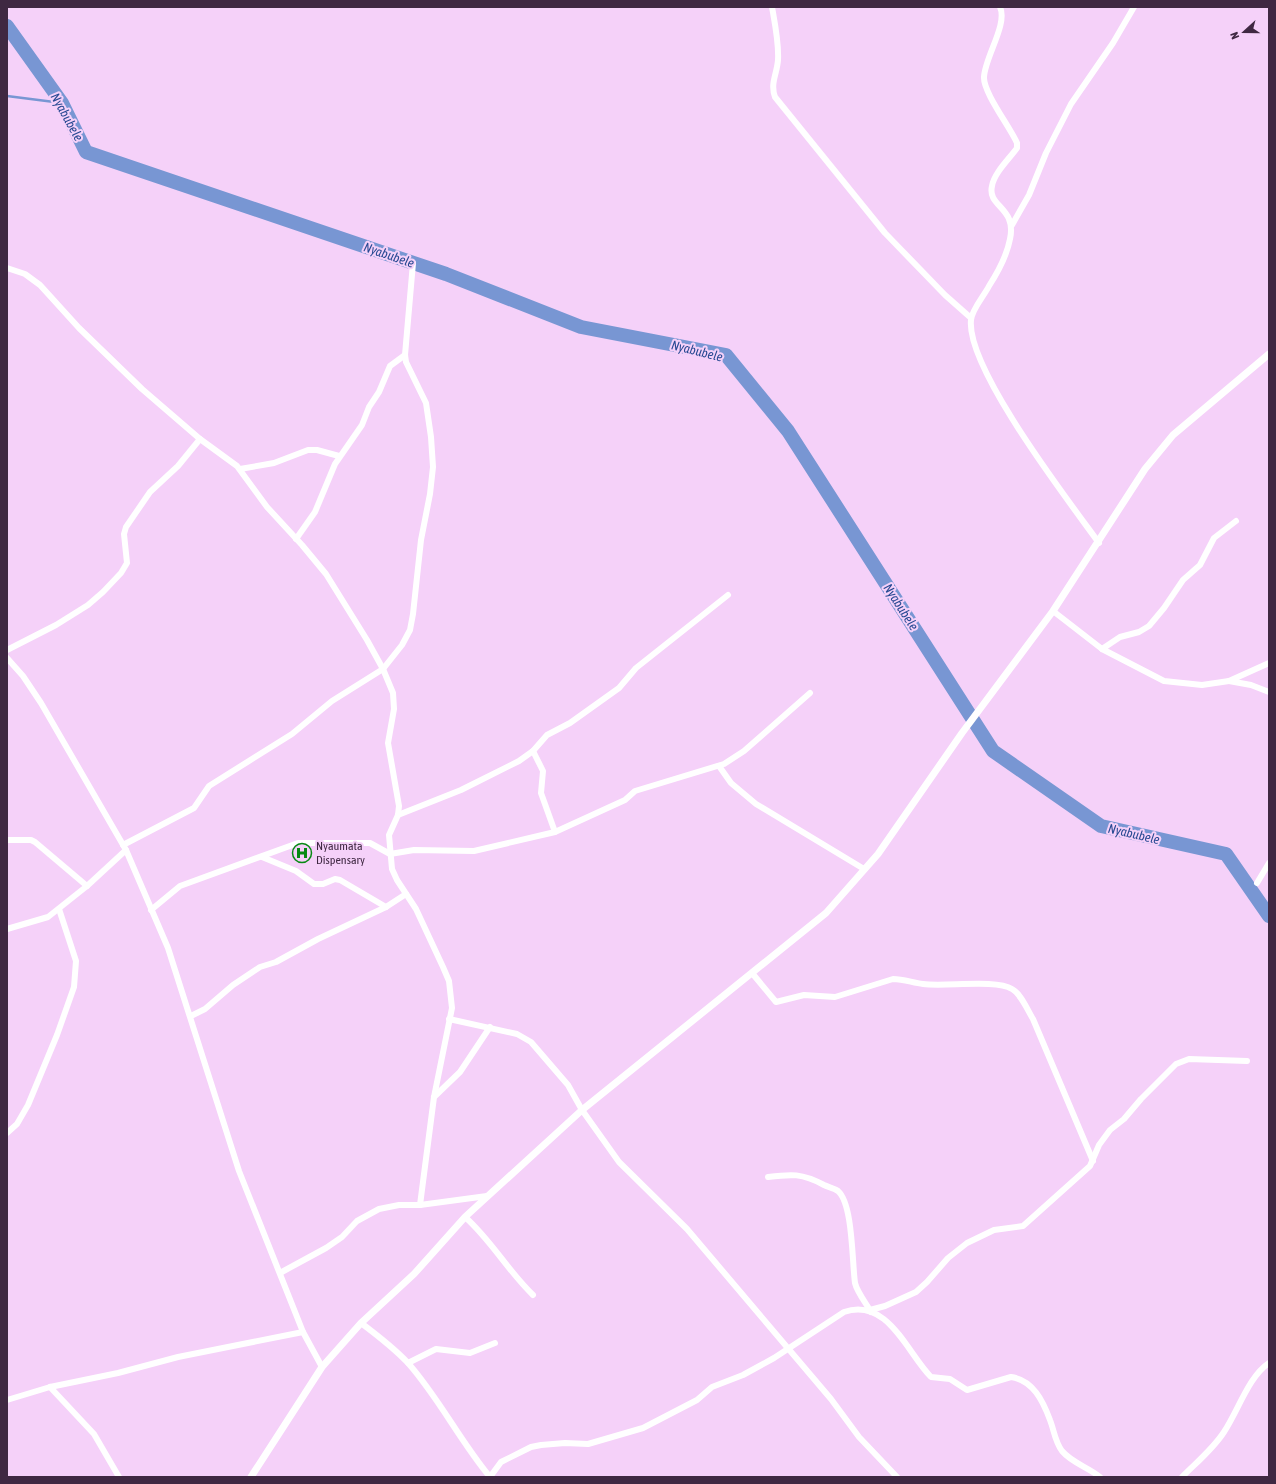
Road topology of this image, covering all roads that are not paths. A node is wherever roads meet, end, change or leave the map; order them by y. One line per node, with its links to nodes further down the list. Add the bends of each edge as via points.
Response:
1 (772, 7): 9 (street, via 778,61 772,89 775,97 884,233)
2 (1000, 7): 5 (street)
3 (1006, 7): 5 (street)
4 (1134, 7): 6 (street, via 1071,104 1046,153 1029,195)
5 (1003, 13): 6 (street, via 984,78 989,94 1016,143 1016,148 992,184 991,192 993,198 1010,217)
6 (1012, 225): 9 (street, via 1002,262)
7 (413, 263): 11 (street)
8 (7, 268): 12 (street, via 25,274 40,285 79,328 142,389)
9 (971, 318): 17 (street, via 971,334 976,352 995,387 1021,431)
10 (1269, 354): 17 (street, via 1173,434 1145,469)
11 (405, 355): 13 (street, via 390,366 362,425); 24 (street, via 426,403 433,467 420,540 410,630)
12 (200, 439): 14 (street); 21 (street, via 178,466 150,492 126,527 124,534 127,563 121,573 88,605)
13 (339, 456): 14 (street, via 308,450 274,463); 16 (street, via 315,512)
14 (240, 469): 16 (street, via 264,504)
15 (1236, 521): 20 (street, via 1214,538 1200,565 1183,580 1149,626 1140,632 1120,637)
16 (296, 539): 24 (street, via 326,574 345,602)
17 (1098, 543): 19 (street)
18 (728, 595): 28 (street, via 636,668 619,688 570,723 547,735)
19 (1053, 611): 20 (street); 37 (street, via 962,733 878,854)
20 (1102, 649): 25 (street, via 1164,681 1202,685)
21 (7, 650)
22 (7, 658): 33 (street, via 41,703)
23 (1269, 662): 25 (street)
24 (383, 670): 30 (street, via 393,693 394,709 388,742 399,806); 33 (street, via 332,701 292,734 209,786 189,812)
25 (1229, 681): 26 (street)
26 (1269, 692)
27 (810, 694): 29 (street, via 744,751)
28 (533, 751): 30 (street, via 476,784); 31 (street, via 543,770 541,793)
29 (719, 766): 31 (street, via 635,791 625,800); 37 (street, via 731,783 756,804)
30 (398, 815): 34 (street, via 389,835)
31 (555, 832): 34 (street, via 474,851 414,850)
32 (7, 840): 39 (street, via 35,842)
33 (124, 847): 39 (street); 43 (street)
34 (390, 854): 35 (street, via 370,843 309,842 298,843); 40 (street, via 392,869)
35 (262, 857): 41 (street, via 296,871 314,884 340,880); 43 (street, via 180,886)
36 (1269, 862): 38 (street)
37 (864, 869): 45 (street, via 826,913)
38 (1257, 883)
39 (87, 886): 42 (street)
40 (406, 894): 41 (street); 47 (street, via 416,909 449,981 452,1008)
41 (386, 907): 46 (street, via 276,962 260,967 233,985 206,1009)
42 (59, 909): 44 (street, via 42,920); 52 (street, via 76,961 74,987 58,1035 28,1105)
43 (151, 910): 46 (street, via 168,948)
44 (7, 929)
45 (752, 973): 51 (street); 53 (street, via 776,1002 804,995 835,997 893,979 934,985 1000,984 1013,989 1033,1019)
46 (191, 1016): 58 (street, via 239,1171)
47 (449, 1019): 48 (street); 50 (street)
48 (490, 1027): 50 (street, via 460,1072); 51 (street, via 517,1034 531,1042 559,1073)
49 (1247, 1061): 53 (street, via 1189,1059 1176,1064 1124,1119 1110,1130)
50 (434, 1097): 56 (street)
51 (582, 1110): 55 (street); 64 (street, via 619,1162 687,1229)
52 (7, 1133)
53 (1093, 1161): 60 (street, via 1023,1226 994,1230 967,1243 948,1258 916,1292)
54 (768, 1176): 60 (street, via 804,1176 838,1191 847,1205 855,1283)
55 (487, 1196): 56 (street); 57 (street)
56 (420, 1205): 58 (street, via 394,1206 364,1216 326,1248)
57 (465, 1217): 59 (street); 61 (street, via 414,1274)
58 (280, 1273): 62 (street)
59 (533, 1295)
60 (871, 1311): 64 (street, via 853,1309 844,1312); 74 (street, via 889,1323 931,1377 950,1379 967,1390 1011,1377 1029,1383 1050,1419 1061,1450 1070,1460 1092,1470)
61 (361, 1323): 66 (street); 67 (street)
62 (303, 1332): 67 (street); 68 (street, via 178,1357)
63 (495, 1343): 66 (street, via 470,1353 436,1349)
64 (788, 1348): 72 (street, via 742,1375 712,1387 697,1400 643,1428 588,1444 565,1443 531,1447 501,1462); 73 (street, via 859,1437)
65 (1269, 1362): 75 (street, via 1260,1370 1215,1445)
66 (408, 1363): 72 (street, via 434,1396 476,1461)
67 (322, 1367): 71 (street)
68 (50, 1387): 69 (street); 70 (street, via 94,1434)
69 (7, 1400)
70 (119, 1477)
71 (251, 1477)
72 (490, 1477)
73 (897, 1477)
74 (1100, 1477)
75 (1182, 1477)

